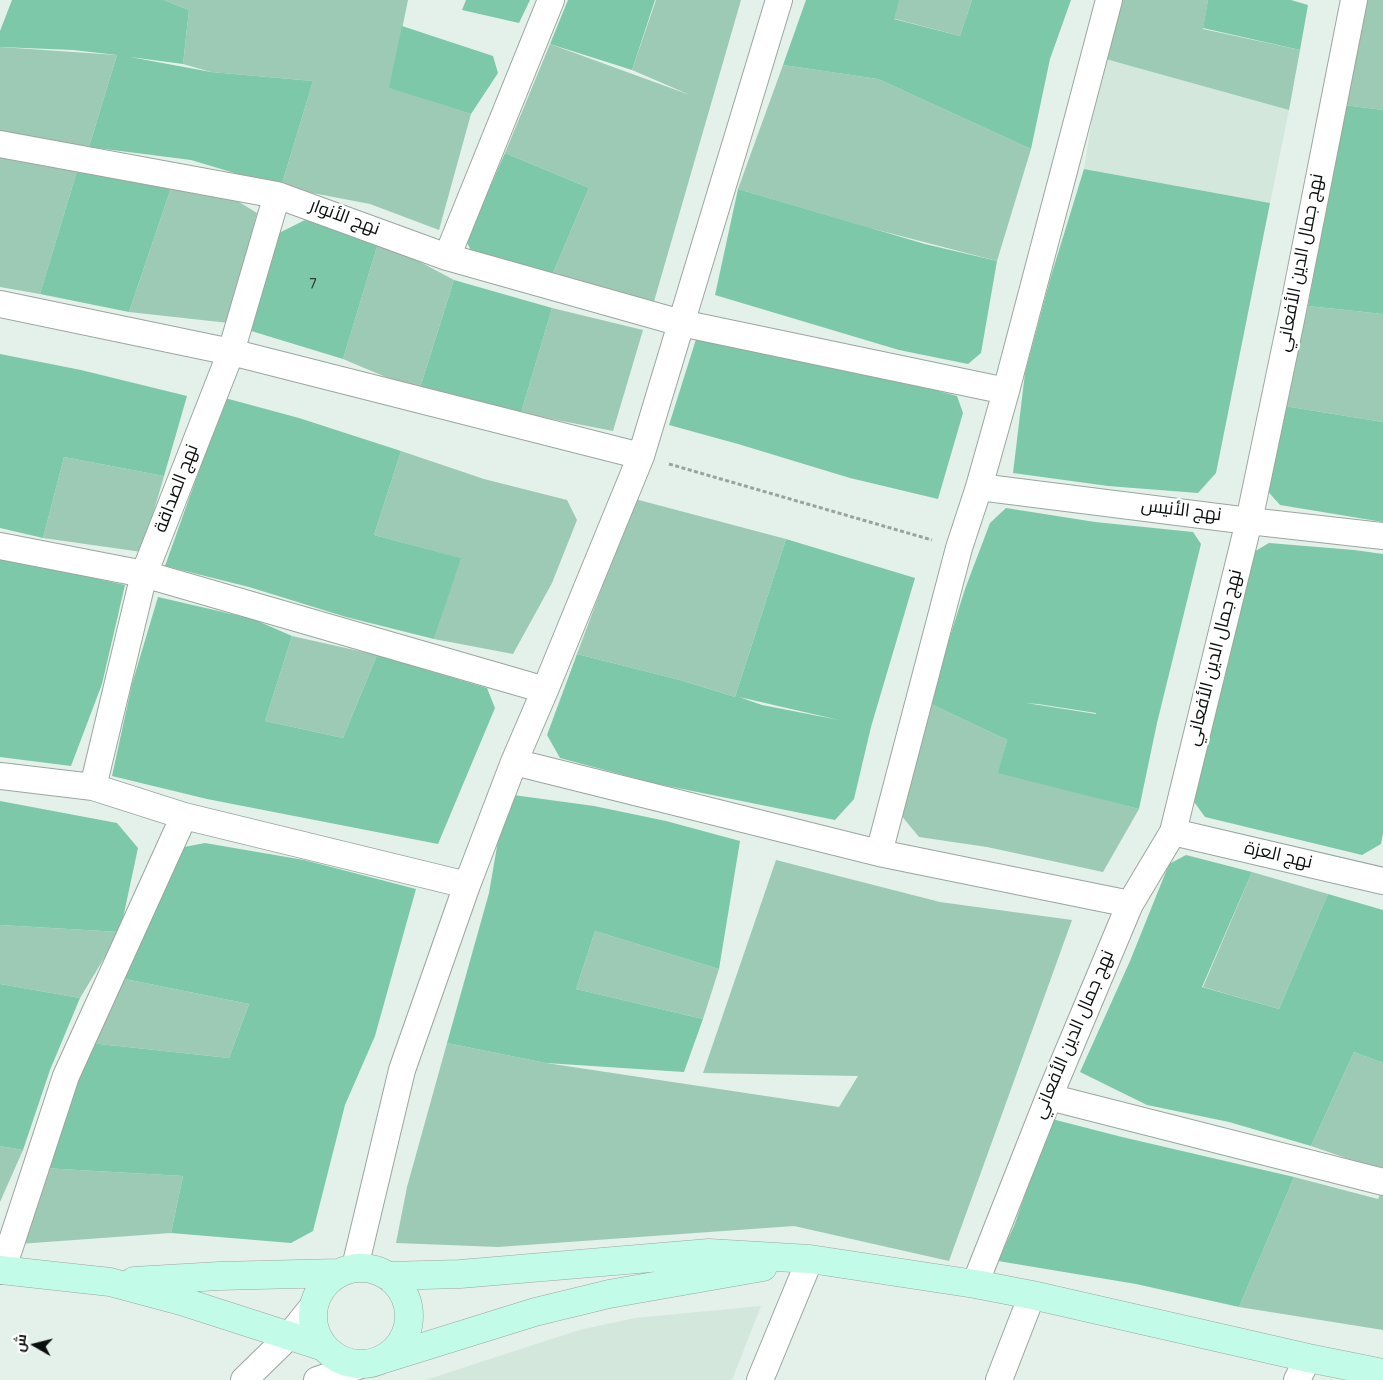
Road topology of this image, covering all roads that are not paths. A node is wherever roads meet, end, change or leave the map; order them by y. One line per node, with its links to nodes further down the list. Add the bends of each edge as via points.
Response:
1 (551, 0): 7 (street)
2 (779, 0): 9 (street)
3 (1109, 0): 11 (street)
4 (1354, 0): 14 (street, نهج جمال الدين الأفعاني)
5 (0, 144): 6 (street, نهج الأنوار)
6 (277, 195): 7 (street, نهج الأنوار); 10 (street, نهج الصداقة)
7 (448, 257): 9 (street, نهج الأنوار)
8 (0, 304): 10 (street)
9 (681, 323): 11 (street, نهج الأنوار); 12 (street)
10 (232, 352): 12 (street); 17 (street, نهج الصداقة)
11 (1006, 391): 13 (street)
12 (641, 456): 18 (street)
13 (979, 487): 14 (street, نهج الأنيس); 24 (street, via 959,548)
14 (1249, 521): 15 (street, نهج الأنيس); 23 (street, نهج جمال الدين الأفعاني)
15 (1383, 536)
16 (0, 546): 17 (street)
17 (144, 574): 18 (street); 21 (street, نهج الصداقة)
18 (546, 690): 19 (street)
19 (514, 762): 24 (street); 26 (street)
20 (0, 776): 21 (street)
21 (93, 787): 22 (street)
22 (184, 816): 26 (street); 31 (street, via 66,1076)
23 (1173, 832): 25 (street, نهج العزة); 27 (street, نهج جمال الدين الأفعاني)
24 (879, 853): 27 (street)
25 (1383, 881)
26 (467, 884): 32 (street, via 402,1070)
27 (1130, 904): 28 (street, نهج جمال الدين الأفعاني)
28 (1049, 1096): 29 (street); 35 (street, نهج جمال الدين الأفعاني)
29 (1383, 1182)
30 (810, 1259): 33 (street, via 709,1253 460,1274); 35 (street); 40 (street, via 609,1294 535,1312); 45 (street)
31 (1, 1270): 34 (street)
32 (347, 1270): 33 (street, via 367,1267); 34 (street); 37 (street, via 327,1281 318,1292)
33 (388, 1276): 40 (street, via 401,1287 408,1302 410,1318 406,1335 397,1349)
34 (110, 1282): 38 (street)
35 (975, 1284): 36 (street)
36 (1032, 1295): 41 (street); 46 (street)
37 (314, 1305): 38 (street); 39 (street, via 312,1319)
38 (289, 1336): 39 (street); 43 (street)
39 (324, 1347): 40 (street, via 349,1363)
40 (374, 1362): 44 (street)
41 (1302, 1369): 42 (street)
42 (1383, 1373)
43 (244, 1380)
44 (317, 1380)
45 (760, 1380)
46 (999, 1380)

